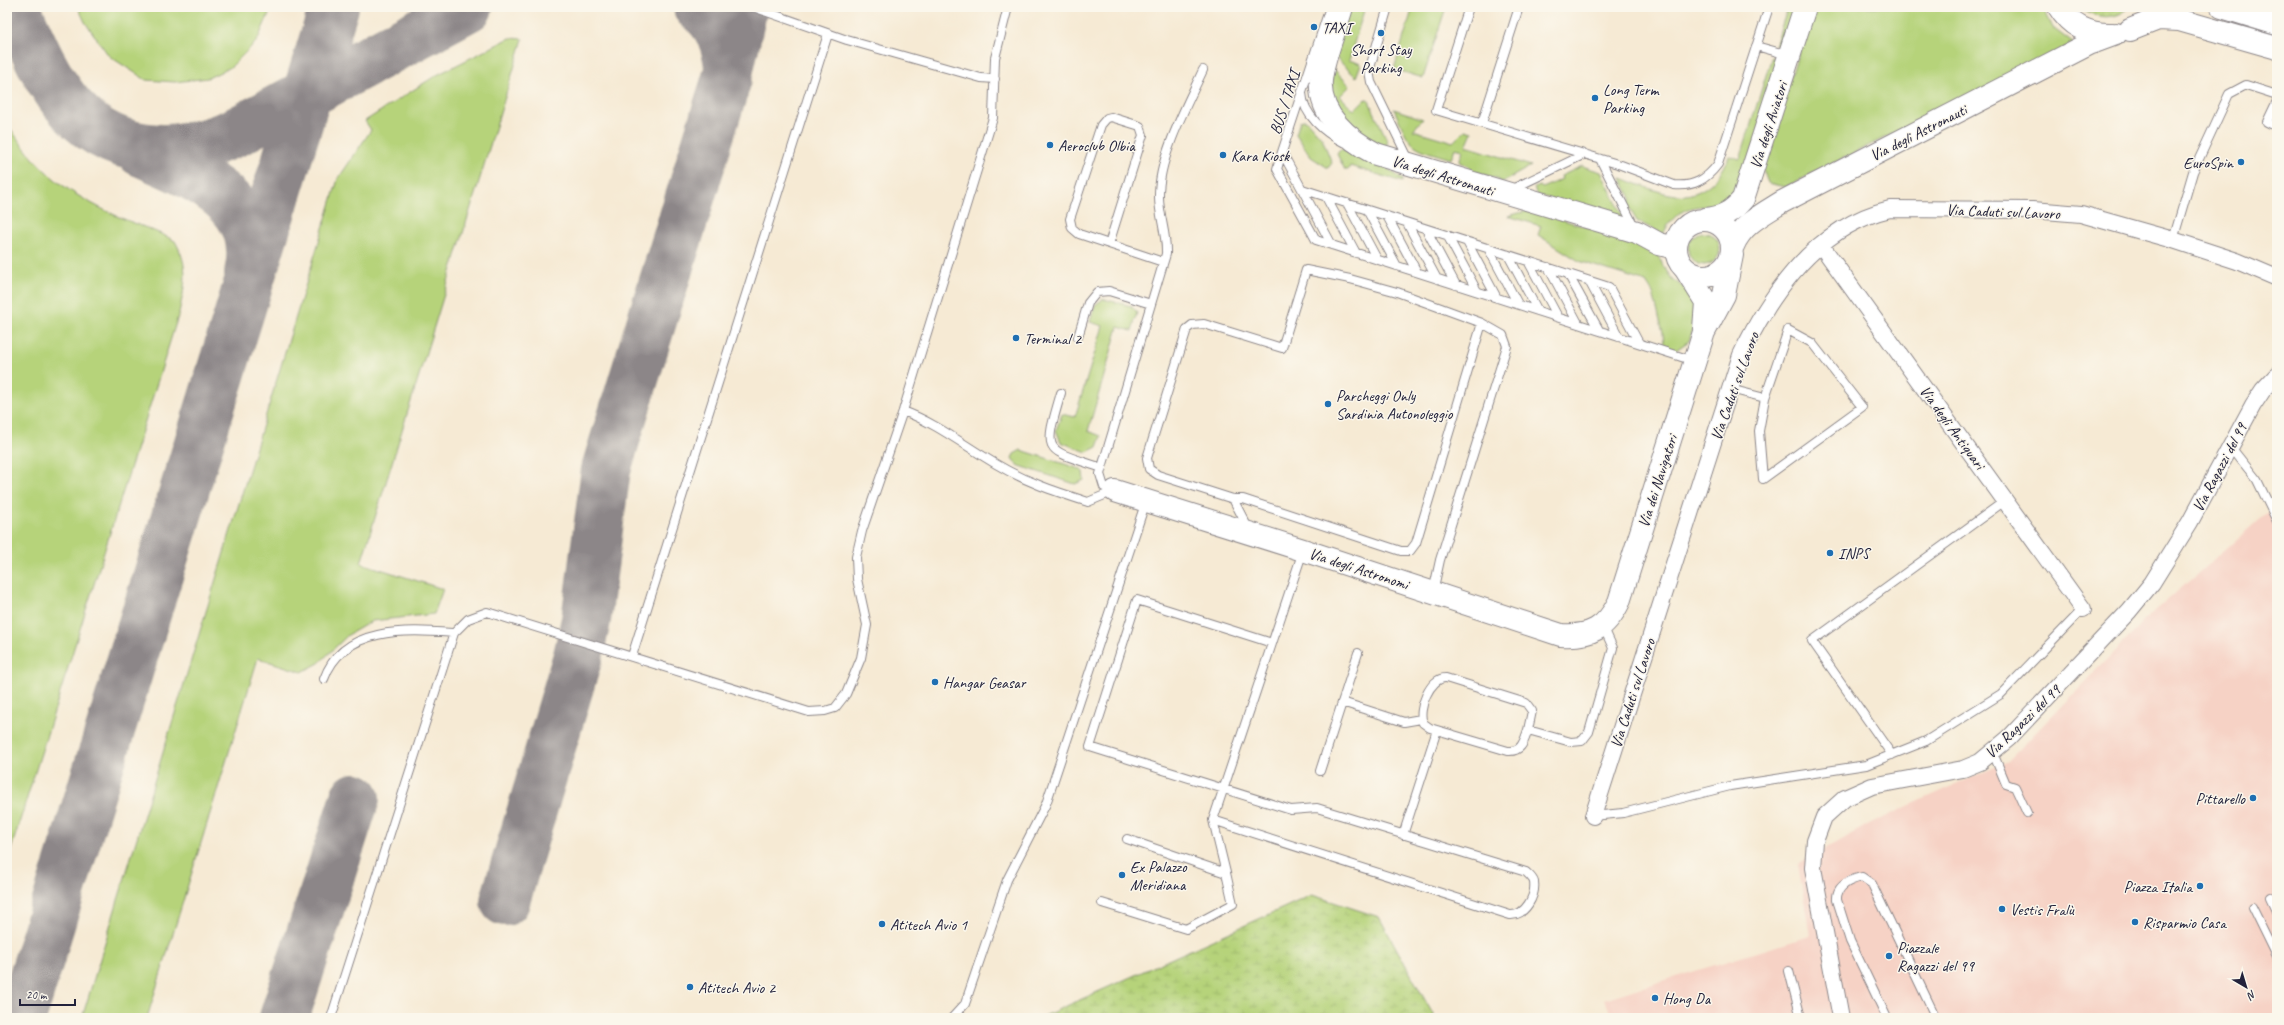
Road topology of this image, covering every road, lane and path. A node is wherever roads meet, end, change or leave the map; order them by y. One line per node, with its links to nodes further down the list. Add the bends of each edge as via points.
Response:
1 (753, 7): 15 (lane)
2 (1008, 7): 20 (lane, via 997,41)
3 (1330, 7): 21 (lane, BUS / TAXI)
4 (1342, 7): 27 (street, Via degli Astronauti, via 1322,76 1323,98 1331,116 1344,133)
5 (1388, 7): 30 (lane, via 1368,72)
6 (1469, 7): 24 (lane, via 1436,110)
7 (1519, 7): 24 (lane)
8 (1768, 7): 16 (lane)
9 (1805, 7): 18 (street, Via degli Aviatori)
10 (2059, 7): 14 (street, via 2074,25 2086,31 2101,35)
11 (2153, 7): 14 (street, via 2142,21)
12 (2232, 8): 13 (street)
13 (2277, 24)
14 (2122, 32): 17 (street, Via degli Astronauti, via 2158,19 2179,20); 49 (street, Via degli Astronauti, via 2089,44 1782,202 1745,227 1738,235)
15 (828, 34): 20 (lane, via 981,78); 98 (lane)
16 (1756, 46): 18 (lane); 29 (lane, via 1722,155 1718,164 1705,178 1690,185 1674,185)
17 (2277, 48)
18 (1790, 56): 37 (street, Via degli Aviatori, via 1743,199 1724,216)
19 (1203, 70): 54 (lane, via 1183,110 1160,182 1159,196 1166,244)
20 (995, 79): 82 (lane, via 993,118)
21 (1302, 93): 26 (lane, BUS / TAXI); 27 (lane, via 1306,108 1322,129 1351,146)
22 (2277, 95): 42 (lane, via 2246,85 2229,94 2192,172)
23 (2277, 101): 25 (lane, via 2267,122)
24 (1482, 123): 28 (lane)
25 (2277, 126)
26 (1282, 152): 31 (lane, BUS / TAXI); 45 (lane, via 1277,169 1316,240)
27 (1376, 154): 30 (street, Via degli Astronauti)
28 (1585, 154): 29 (lane); 32 (lane)
29 (1600, 159): 40 (lane)
30 (1412, 166): 32 (street, Via degli Astronauti)
31 (1302, 189): 33 (lane); 45 (lane, BUS / TAXI)
32 (1504, 193): 40 (street, Via degli Astronauti)
33 (1326, 197): 34 (lane); 50 (lane)
34 (1346, 203): 35 (lane); 52 (lane)
35 (1367, 210): 36 (lane); 55 (lane)
36 (1386, 216): 38 (lane); 58 (lane)
37 (1705, 219): 48 (street, via 1696,220 1681,231); 49 (street, via 1714,221 1727,230)
38 (1407, 223): 39 (lane); 61 (lane)
39 (1426, 229): 41 (lane); 63 (lane)
40 (1637, 232): 48 (street, Via degli Astronauti, via 1659,244)
41 (1447, 235): 43 (lane); 64 (lane)
42 (2172, 240): 46 (street, Via Caduti sul Lavoro, via 2081,214 2033,210 1905,208 1874,212); 60 (street, Via Caduti sul Lavoro)
43 (1467, 242): 47 (lane); 65 (lane)
44 (1109, 244): 44 (lane, via 1078,234 1072,228 1070,219 1101,125 1111,117 1140,126 1143,135); 54 (lane)
45 (1332, 245): 50 (lane)
46 (1821, 245): 79 (street, Via Caduti sul Lavoro, via 1802,262 1767,305 1741,355); 87 (street, Via degli Antiquari)
47 (1488, 248): 51 (lane); 67 (lane)
48 (1676, 248): 57 (street, via 1677,257)
49 (1733, 250): 57 (street, via 1729,263 1715,274 1699,276); 73 (street, Via dei Navigatori, via 1724,295)
50 (1356, 253): 52 (lane)
51 (1508, 255): 53 (lane); 68 (lane)
52 (1377, 259): 55 (lane)
53 (1528, 261): 56 (lane); 69 (lane)
54 (1163, 262): 66 (lane)
55 (1397, 266): 58 (lane)
56 (1548, 267): 59 (lane); 71 (lane)
57 (1686, 270): 73 (street, Via dei Navigatori, via 1706,302)
58 (1417, 272): 61 (lane)
59 (1568, 274): 62 (lane); 72 (lane)
60 (2277, 278)
61 (1437, 279): 63 (lane)
62 (1589, 280): 75 (lane); 76 (lane, via 1609,287)
63 (1456, 285): 64 (lane)
64 (1477, 291): 65 (lane)
65 (1497, 298): 67 (lane)
66 (1151, 304): 74 (lane, via 1109,291 1097,292 1088,303); 84 (lane)
67 (1518, 304): 68 (lane)
68 (1538, 311): 69 (lane)
69 (1558, 317): 71 (lane)
70 (1482, 323): 86 (lane, via 1416,543 1410,551 1367,540 1243,499); 86 (lane, via 1397,292 1306,270 1282,348 1204,324 1192,324 1185,336 1147,464 1149,469 1158,475); 92 (lane, via 1503,335 1507,346)
71 (1578, 324): 72 (lane)
72 (1599, 330): 75 (lane)
73 (1704, 332): 77 (street, Via dei Navigatori)
74 (1078, 337)
75 (1619, 337): 76 (lane)
76 (1639, 343): 77 (lane)
77 (1695, 361): 94 (street, Via dei Navigatori, via 1619,602 1612,616)
78 (2277, 375): 83 (street, Via Ragazzi del 99, via 2263,390)
79 (1730, 389): 81 (lane); 109 (street, Via Caduti sul Lavoro)
80 (1061, 393): 84 (lane, via 1049,434 1051,446 1060,454)
81 (1765, 398): 81 (lane, via 1759,431 1763,479 1862,407 1812,343 1788,330)
82 (903, 412): 85 (lane, via 920,417 997,465 1035,485 1088,502); 98 (lane, via 862,531 856,557 857,579 867,625 861,658 846,694 835,708 809,712)
83 (2230, 446): 89 (lane, via 2257,480); 104 (street, Via Ragazzi del 99, via 2190,522 2152,583 2129,612)
84 (1102, 468): 85 (lane, via 1102,483)
85 (1115, 491): 88 (street, Via degli Astronomi)
86 (1233, 499): 90 (lane, via 1245,522)
87 (2006, 500): 93 (street, Via degli Antiquari); 105 (lane, via 1812,641)
88 (1146, 501): 90 (street, Via degli Astronomi); 121 (lane, via 1046,804 1007,880 965,1004)
89 (2277, 521)
90 (1244, 533): 91 (street, Via degli Astronomi)
91 (1303, 550): 92 (street, Via degli Astronomi); 96 (lane)
92 (1432, 592): 94 (street, Via degli Astronomi, via 1561,635 1583,634)
93 (2083, 609): 105 (lane, via 2002,694 1926,741)
94 (1603, 625): 103 (lane, via 1614,648 1586,737 1577,743)
95 (454, 634): 98 (lane, via 468,619 487,612); 99 (lane, via 406,630 372,636 349,646 329,666); 120 (lane)
96 (1272, 642): 107 (lane); 107 (lane, via 1137,600 1090,746)
97 (1358, 653): 100 (lane)
98 (632, 656)
99 (324, 679)
100 (1342, 702): 101 (lane, via 1404,722); 106 (lane)
101 (1421, 719): 102 (lane, via 1426,726); 103 (lane, via 1432,683 1446,678 1526,703 1532,711)
102 (1437, 730): 103 (lane, via 1514,751 1521,747); 111 (lane)
103 (1528, 730)
104 (1992, 753): 108 (lane, via 2006,784 2015,787); 123 (street, Via Ragazzi del 99, via 1980,762 1963,769 1872,786 1834,806 1824,817 1815,841 1813,868)
105 (1892, 755): 109 (lane, via 1866,765 1730,786 1623,813)
106 (1320, 771)
107 (1224, 788): 110 (lane); 111 (lane, via 1291,810 1317,808)
108 (2027, 813)
109 (1593, 816)
110 (1213, 820): 111 (lane, via 1510,915 1523,913 1527,908 1534,881 1526,872); 113 (lane)
111 (1403, 835)
112 (1128, 839): 113 (lane)
113 (1226, 873): 115 (lane, via 1233,904 1186,929)
114 (2270, 898): 117 (lane)
115 (1102, 903)
116 (2252, 907): 118 (lane)
117 (2277, 912)
118 (2277, 958)
119 (1789, 971): 122 (lane)
120 (331, 1018)
121 (952, 1018)
122 (1801, 1018)
123 (1841, 1018)
124 (1887, 1018): 125 (lane, via 1850,941 1837,900 1837,894 1843,884 1862,877 1872,884)
125 (1936, 1018)

